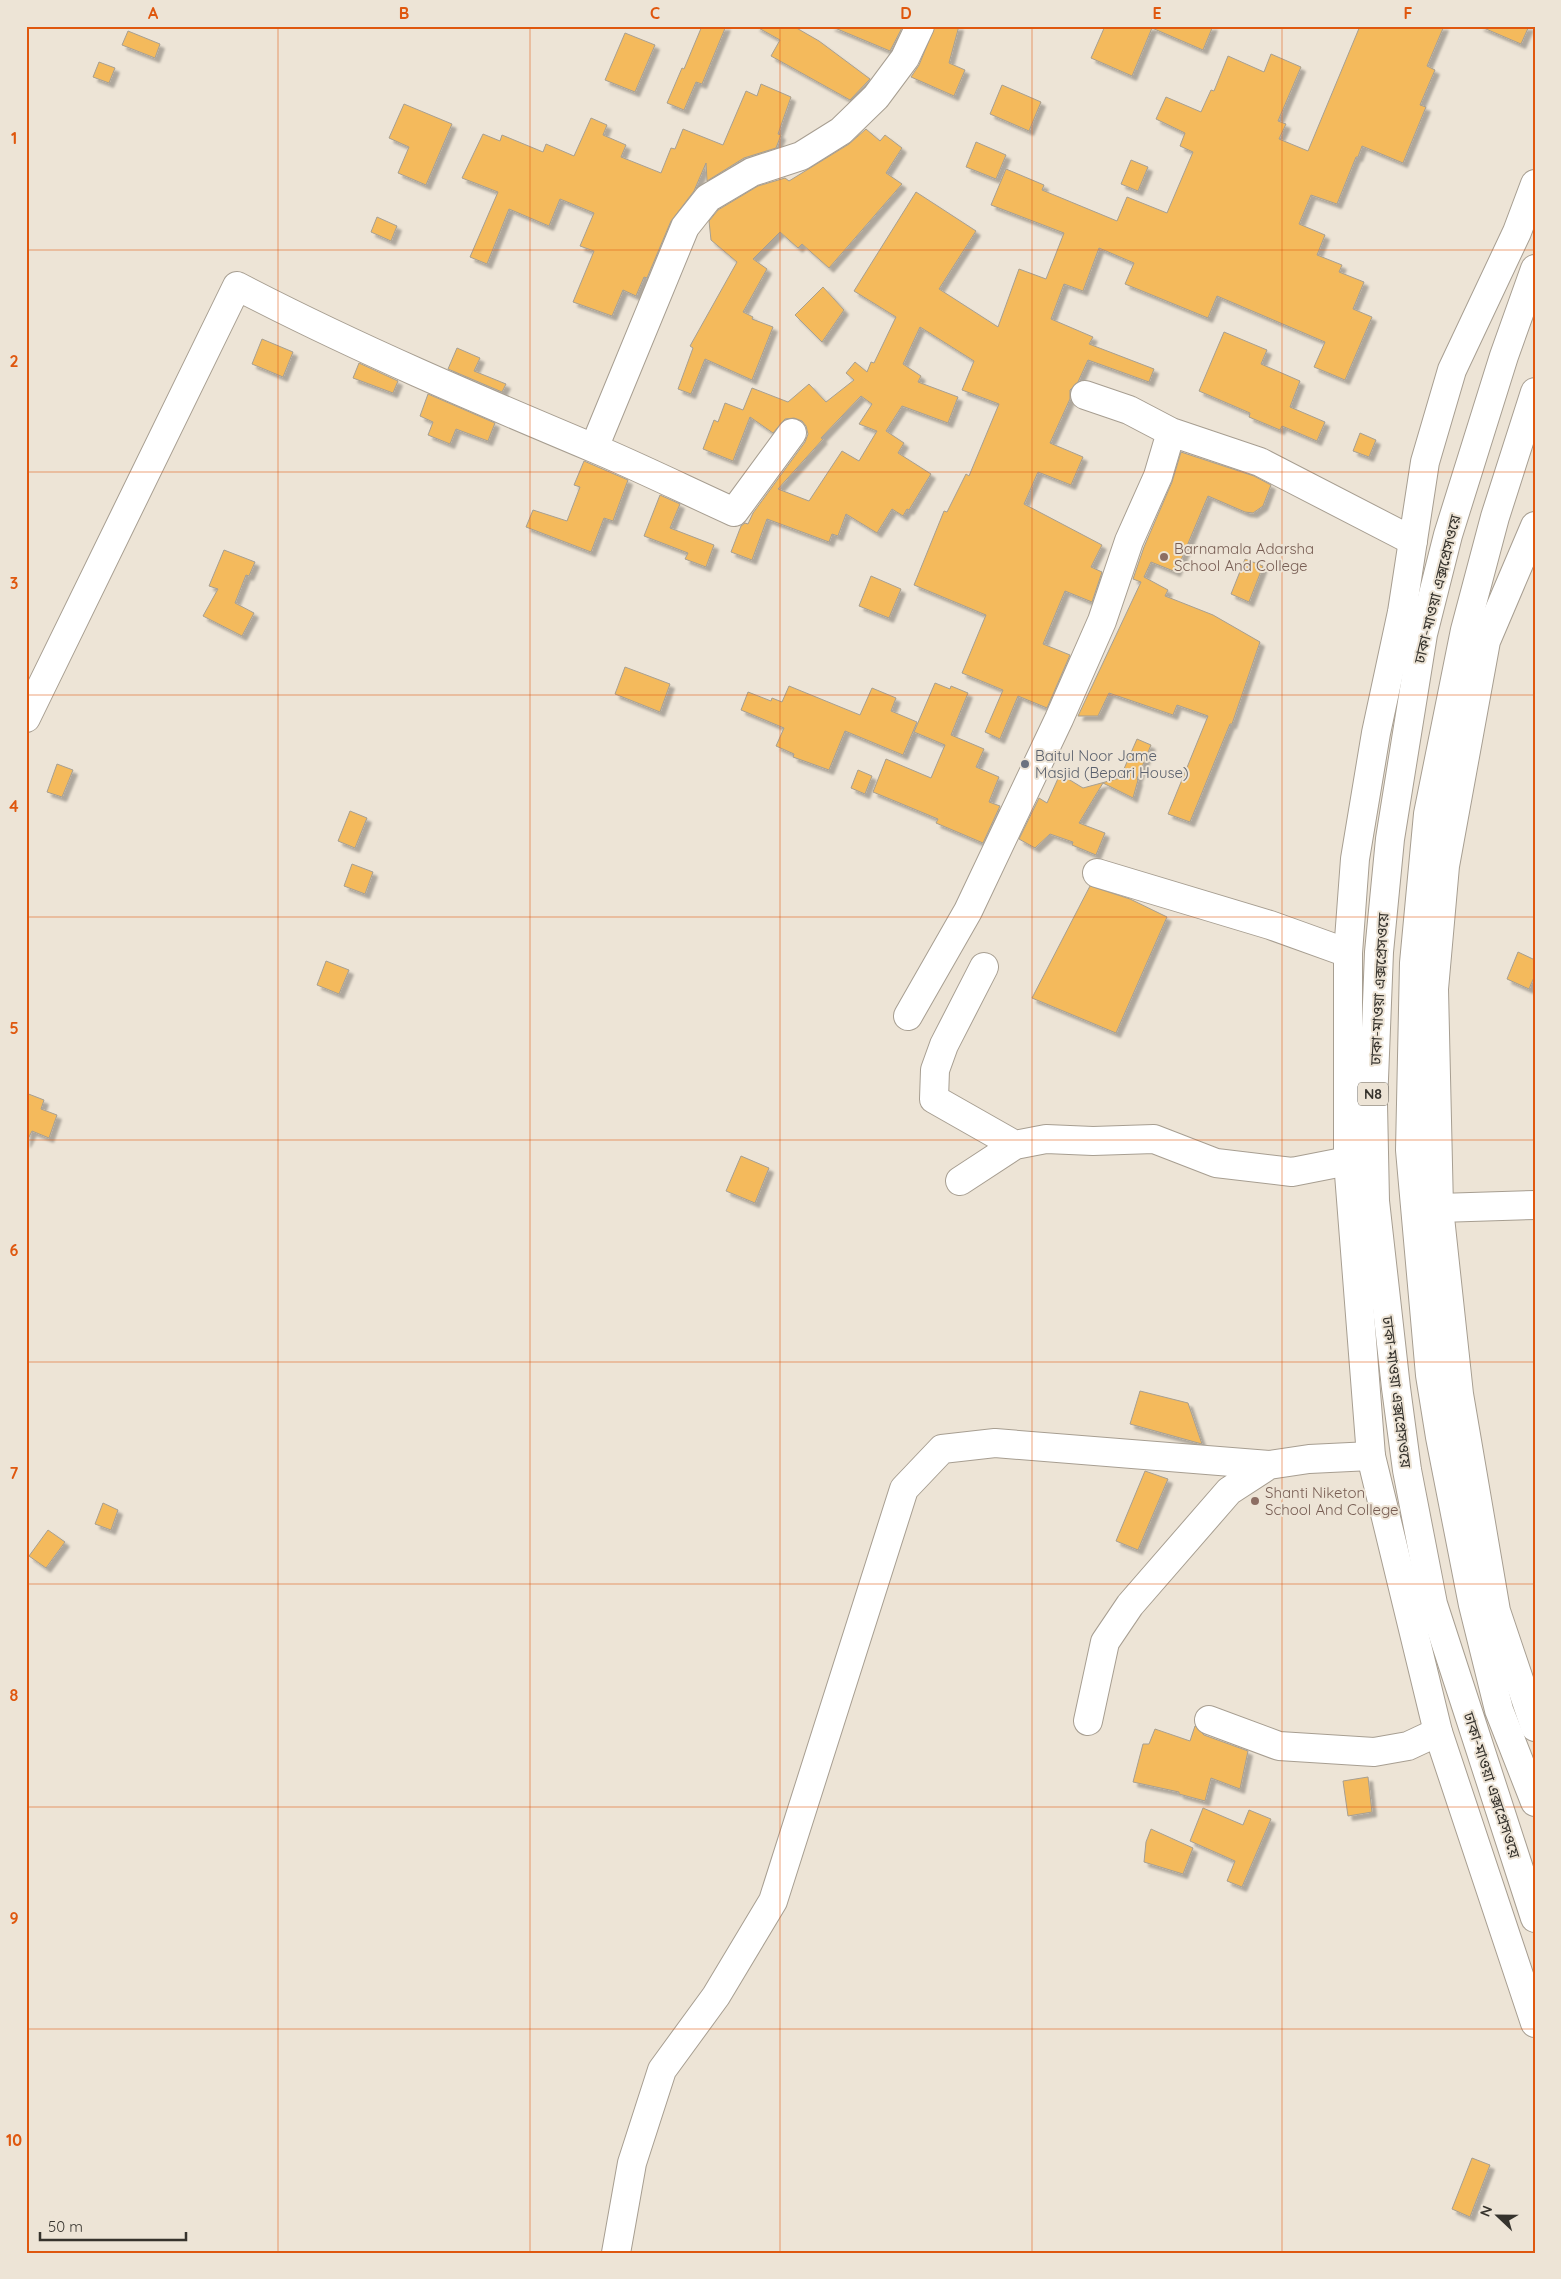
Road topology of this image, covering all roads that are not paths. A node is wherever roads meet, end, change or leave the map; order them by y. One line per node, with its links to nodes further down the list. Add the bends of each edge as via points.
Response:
1 (920, 26): 8 (main road, via 905,58 876,97 842,131 801,156 752,172 708,198 685,227)
2 (1535, 184): 10 (main road, via 1517,232 1452,370 1425,462)
3 (1535, 269): 28 (main road, ঢাকা-মাওয়া এক্সপ্রেসওয়ে / N8, via 1448,535 1423,634 1390,840 1379,952 1373,1104 1375,1201 1396,1388 1407,1470 1433,1604)
4 (1535, 392): 27 (main road, ঢাকা-মাওয়া এক্সপ্রেসওয়ে, via 1494,517 1465,630 1428,814 1414,963 1410,1150 1430,1375 1442,1446 1473,1605 1499,1710)
5 (1085, 395): 6 (main road, via 1129,410)
6 (1172, 432): 10 (main road, via 1260,462); 15 (main road, via 1102,621 1058,719 968,911)
7 (792, 433): 8 (main road, via 734,512)
8 (594, 448): 11 (main road, via 302,320 237,286)
9 (1535, 526): 20 (main road, via 1486,641 1446,866 1434,989)
10 (1413, 541): 13 (main road, via 1355,859)
11 (26, 718)
12 (1097, 873): 13 (main road)
13 (1348, 952): 17 (main road)
14 (984, 967): 16 (main road, via 944,1045 935,1070 934,1098)
15 (908, 1016)
16 (1014, 1145): 17 (main road, via 1046,1139 1154,1139 1216,1163 1292,1172); 18 (main road)
17 (1348, 1161): 21 (main road)
18 (960, 1181)
19 (1535, 1205): 20 (main road)
20 (1439, 1208): 25 (main road, via 1459,1394 1496,1611)
21 (1371, 1456): 22 (main road); 26 (main road)
22 (1269, 1465): 24 (main road, via 1230,1491 1130,1606 1106,1642); 30 (main road, via 996,1443 942,1449 904,1489 773,1901 716,1996 662,2070 632,2163)
23 (1210, 1720): 26 (main road, via 1279,1746 1374,1752 1408,1746)
24 (1088, 1721)
25 (1535, 1727)
26 (1438, 1732): 29 (main road)
27 (1535, 1802)
28 (1535, 1918)
29 (1535, 2024)
30 (616, 2253)

